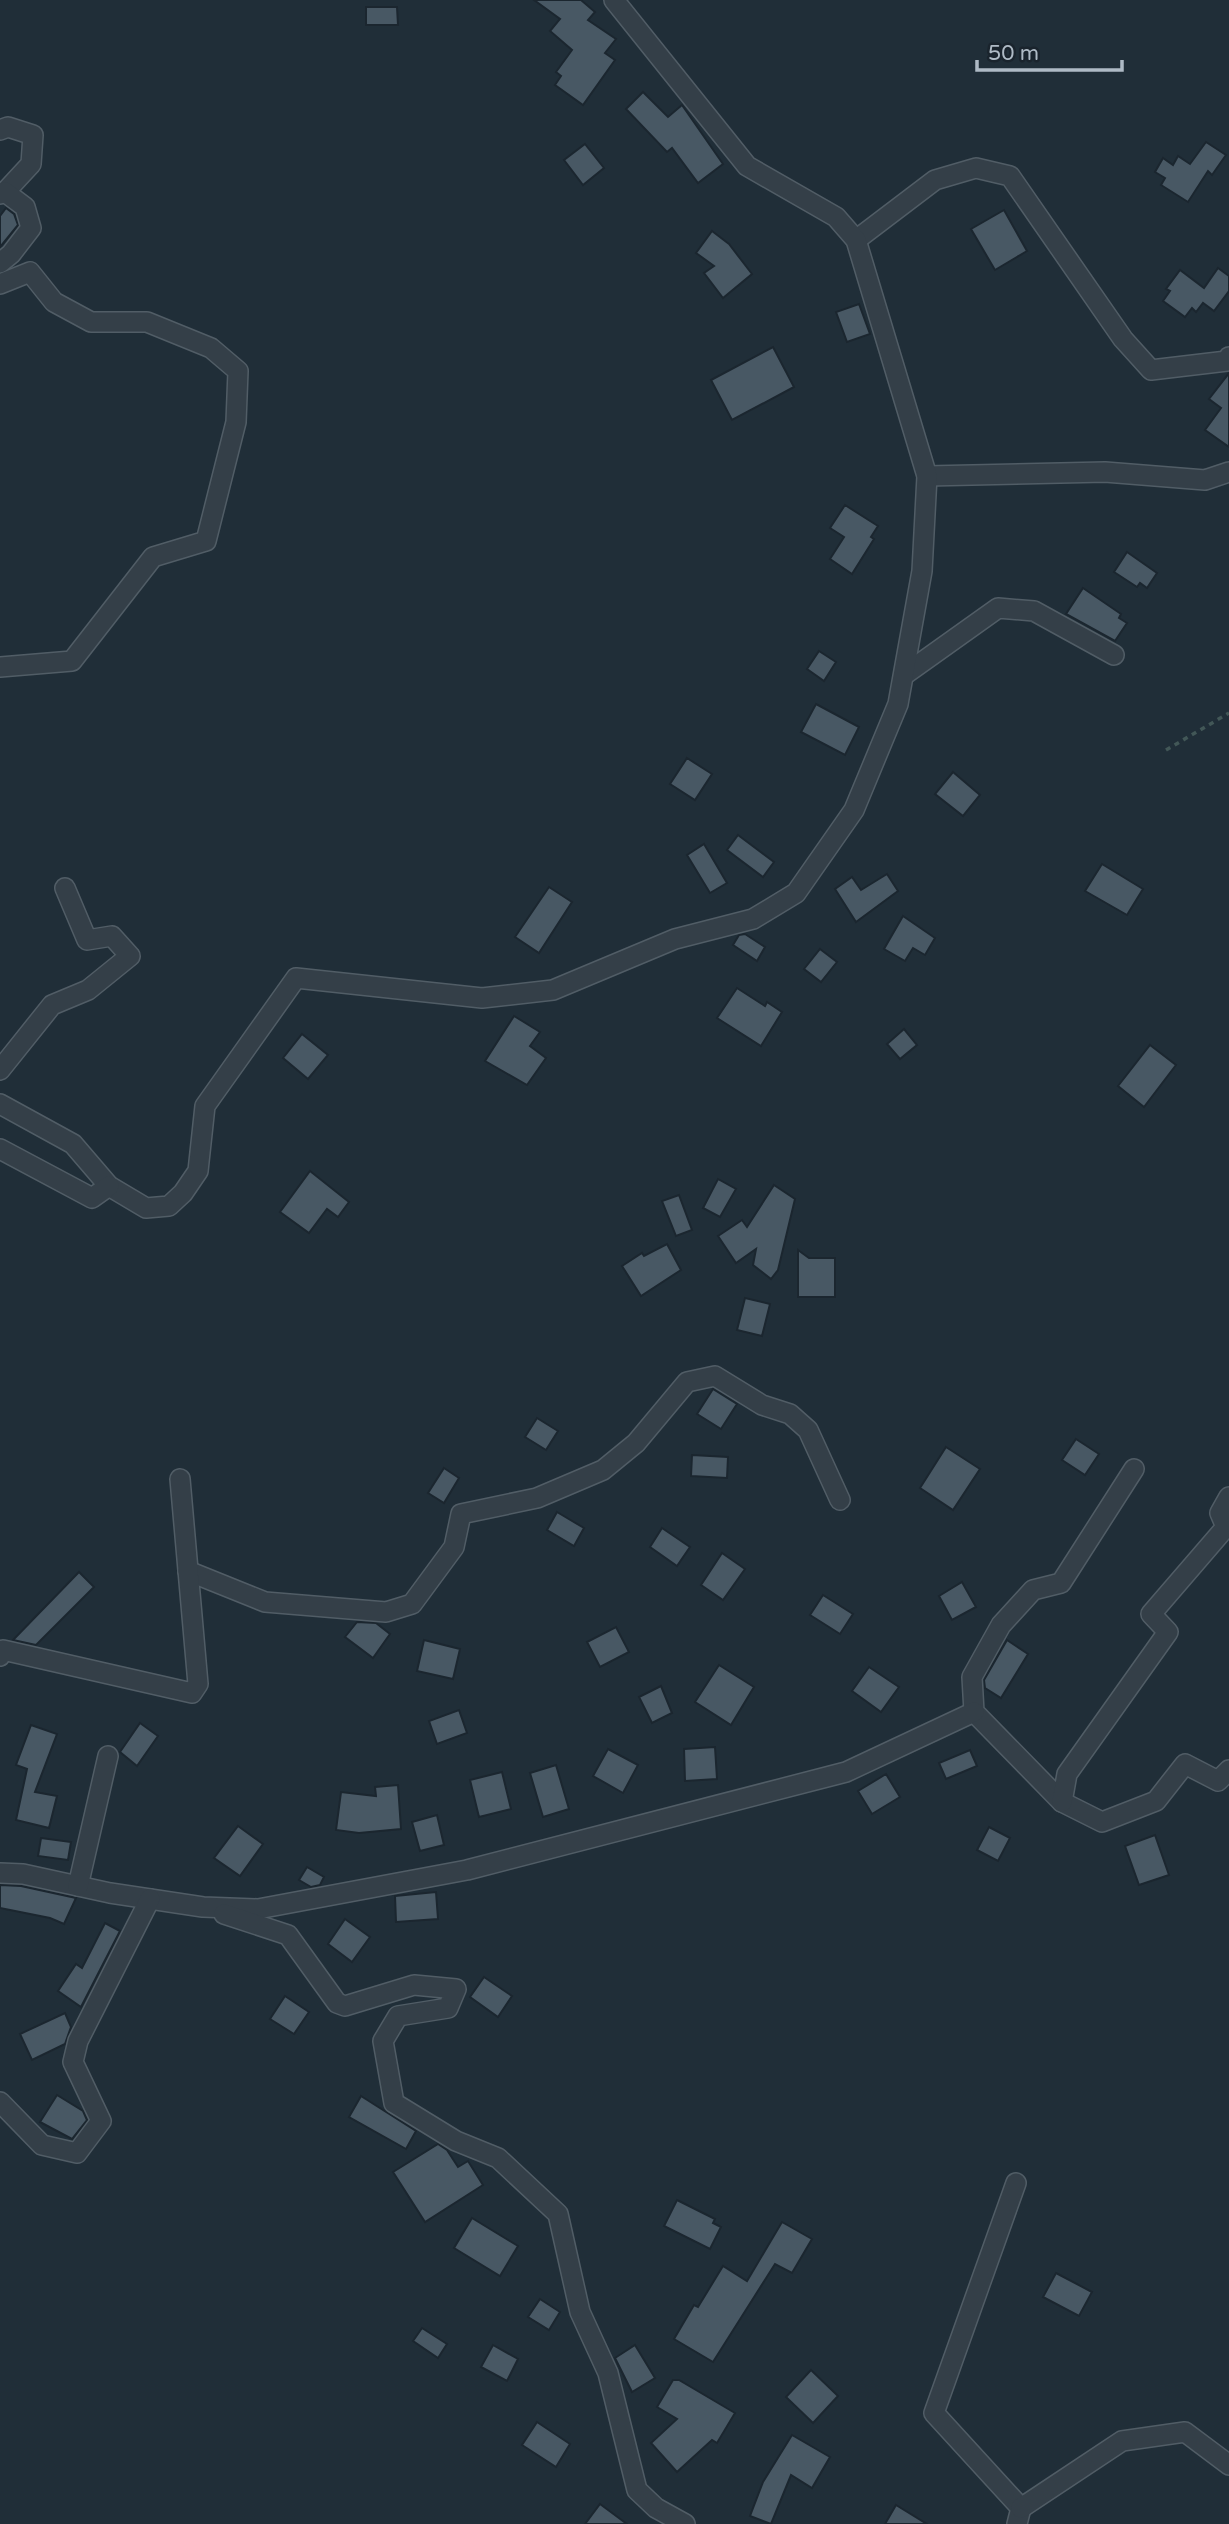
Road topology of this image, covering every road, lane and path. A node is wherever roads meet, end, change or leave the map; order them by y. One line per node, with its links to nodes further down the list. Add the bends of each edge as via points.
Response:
1 (614, 0): 4 (street, via 747,166 836,217)
2 (0, 130): 3 (street, via 8,127 33,135 30,164)
3 (2, 193): 5 (street, via 25,207 31,228)
4 (856, 240): 7 (street, via 935,180 975,168 1010,176 1123,339 1151,370 1227,361); 9 (street)
5 (0, 263)
6 (0, 285): 11 (street, via 30,272 54,302 91,322 147,322 211,348 238,371 236,422 206,541 153,557 72,661)
7 (1229, 357)
8 (1229, 472): 9 (street, via 1205,480 1105,472)
9 (927, 477): 12 (street, via 922,572)
10 (1114, 655): 12 (street, via 1034,611 998,608)
11 (0, 667)
12 (904, 675): 19 (street, via 898,704 854,810 796,893 753,919 675,939 553,990 482,998 296,978 205,1106 198,1171 183,1193 169,1206 146,1208)
13 (1229, 713): 14 (path)
14 (1167, 750)
15 (65, 888): 16 (street, via 87,940 112,936 130,956 88,990 52,1005)
16 (0, 1070)
17 (0, 1104): 19 (street, via 73,1144)
18 (0, 1149): 19 (street, via 92,1198)
19 (109, 1186)
20 (1134, 1469): 26 (street, via 1061,1583 1033,1590 1001,1625 972,1677)
21 (180, 1479): 24 (street)
22 (1229, 1497): 29 (street, via 1220,1513 1226,1527 1151,1614 1168,1632 1067,1774)
23 (840, 1500): 24 (street, via 808,1430 790,1414 762,1405 715,1376 687,1382 636,1443 603,1470 537,1498 461,1514 454,1547 412,1604 386,1612 265,1602)
24 (188, 1571): 25 (street, via 198,1684 192,1693 3,1650)
25 (0, 1656)
26 (974, 1712): 29 (street); 33 (street, via 846,1772 495,1863 258,1909)
27 (108, 1756): 31 (street)
28 (1225, 1779): 29 (street, via 1185,1764 1156,1801 1102,1822)
29 (1062, 1802)
30 (0, 1872): 31 (street)
31 (78, 1886): 32 (street)
32 (150, 1899): 33 (street); 34 (street, via 78,2041 73,2062 101,2121 77,2153 41,2145)
33 (203, 1907): 38 (street, via 288,1935 337,2003 345,2006 414,1985 456,1989 448,2008 398,2016 383,2040 394,2103 456,2141 498,2158 558,2214 580,2312 608,2373 637,2490 656,2508)
34 (0, 2102)
35 (1016, 2183): 37 (street, via 934,2413)
36 (1229, 2465): 37 (street, via 1185,2432 1122,2441)
37 (1019, 2516)
38 (685, 2524)

